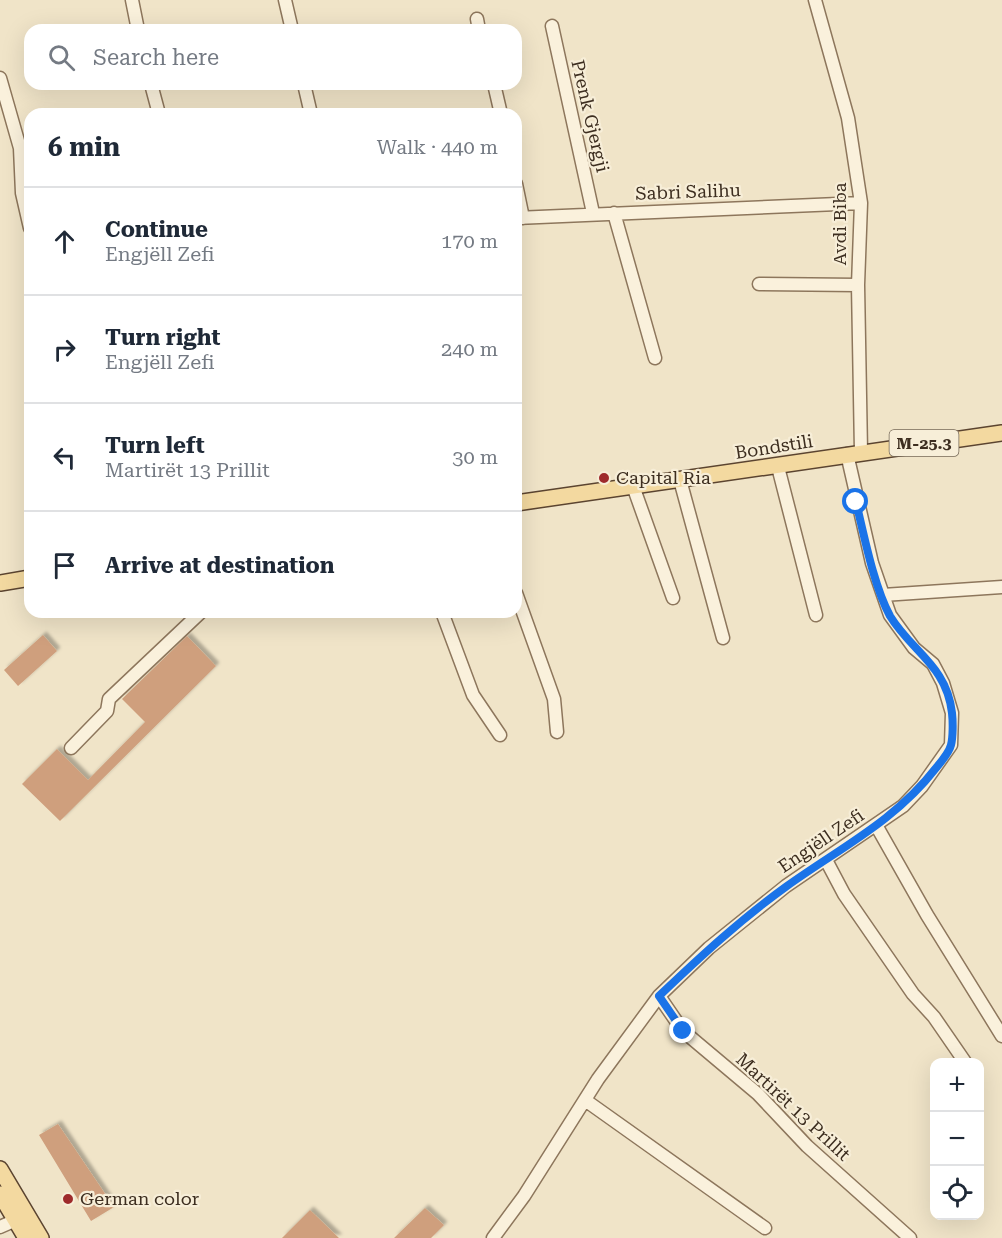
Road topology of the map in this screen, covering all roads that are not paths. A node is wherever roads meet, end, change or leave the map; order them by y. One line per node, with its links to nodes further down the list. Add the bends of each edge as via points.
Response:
1 (132, 0): 4 (street)
2 (285, 0): 5 (street)
3 (815, 0): 15 (street, Avdi Biba, via 848,118)
4 (137, 24)
5 (291, 24)
6 (552, 26): 16 (street, Prenk Gjergji)
7 (0, 78): 14 (street, via 20,148)
8 (153, 90): 11 (street)
9 (305, 90): 12 (street)
10 (495, 90): 13 (street)
11 (158, 108)
12 (310, 108)
13 (500, 108)
14 (24, 202)
15 (861, 203): 17 (street, Sabri Salihu); 20 (street, Avdi Biba)
16 (593, 213): 17 (street, Sabri Salihu); 18 (street, Sabri Salihu)
17 (614, 213): 21 (street)
18 (522, 218)
19 (759, 284): 20 (street)
20 (858, 285): 23 (street, Avdi Biba)
21 (655, 358)
22 (1002, 433): 23 (main road, Bondstili / M-25.3)
23 (854, 453): 24 (main road, Bondstili / M-25.3); 31 (street, Engjëll Zefi, via 856,502)
24 (778, 467): 25 (main road, Bondstili / M-25.3); 34 (street)
25 (680, 480): 26 (main road, Bondstili / M-25.3); 37 (street)
26 (633, 486): 27 (main road, Bondstili / M-25.3); 32 (street)
27 (522, 502)
28 (24, 579): 29 (main road)
29 (0, 583)
30 (1002, 587): 31 (street)
31 (883, 596): 41 (street, Engjëll Zefi, via 890,615 914,648 933,663 952,713 951,745 941,761 903,806)
32 (673, 598)
33 (522, 610): 38 (street, via 554,699)
34 (816, 615)
35 (195, 618): 40 (street, via 109,699 107,711)
36 (444, 618): 39 (street, via 473,695)
37 (723, 638)
38 (557, 732)
39 (500, 735)
40 (71, 748)
41 (876, 825): 42 (street, Engjëll Zefi); 44 (street)
42 (826, 860): 43 (street, Engjëll Zefi, via 786,886); 45 (street, via 844,894)
43 (659, 996): 46 (street, Engjëll Zefi); 55 (street, Martirët 13 Prillit, via 683,1031 758,1094 807,1146)
44 (1002, 1036)
45 (962, 1058)
46 (585, 1100): 51 (street); 54 (street, Engjëll Zefi)
47 (0, 1169): 53 (main road)
48 (0, 1194): 49 (main road)
49 (16, 1220): 50 (street); 52 (main road)
50 (0, 1227)
51 (765, 1228)
52 (26, 1238)
53 (41, 1238)
54 (493, 1238)
55 (910, 1238)

